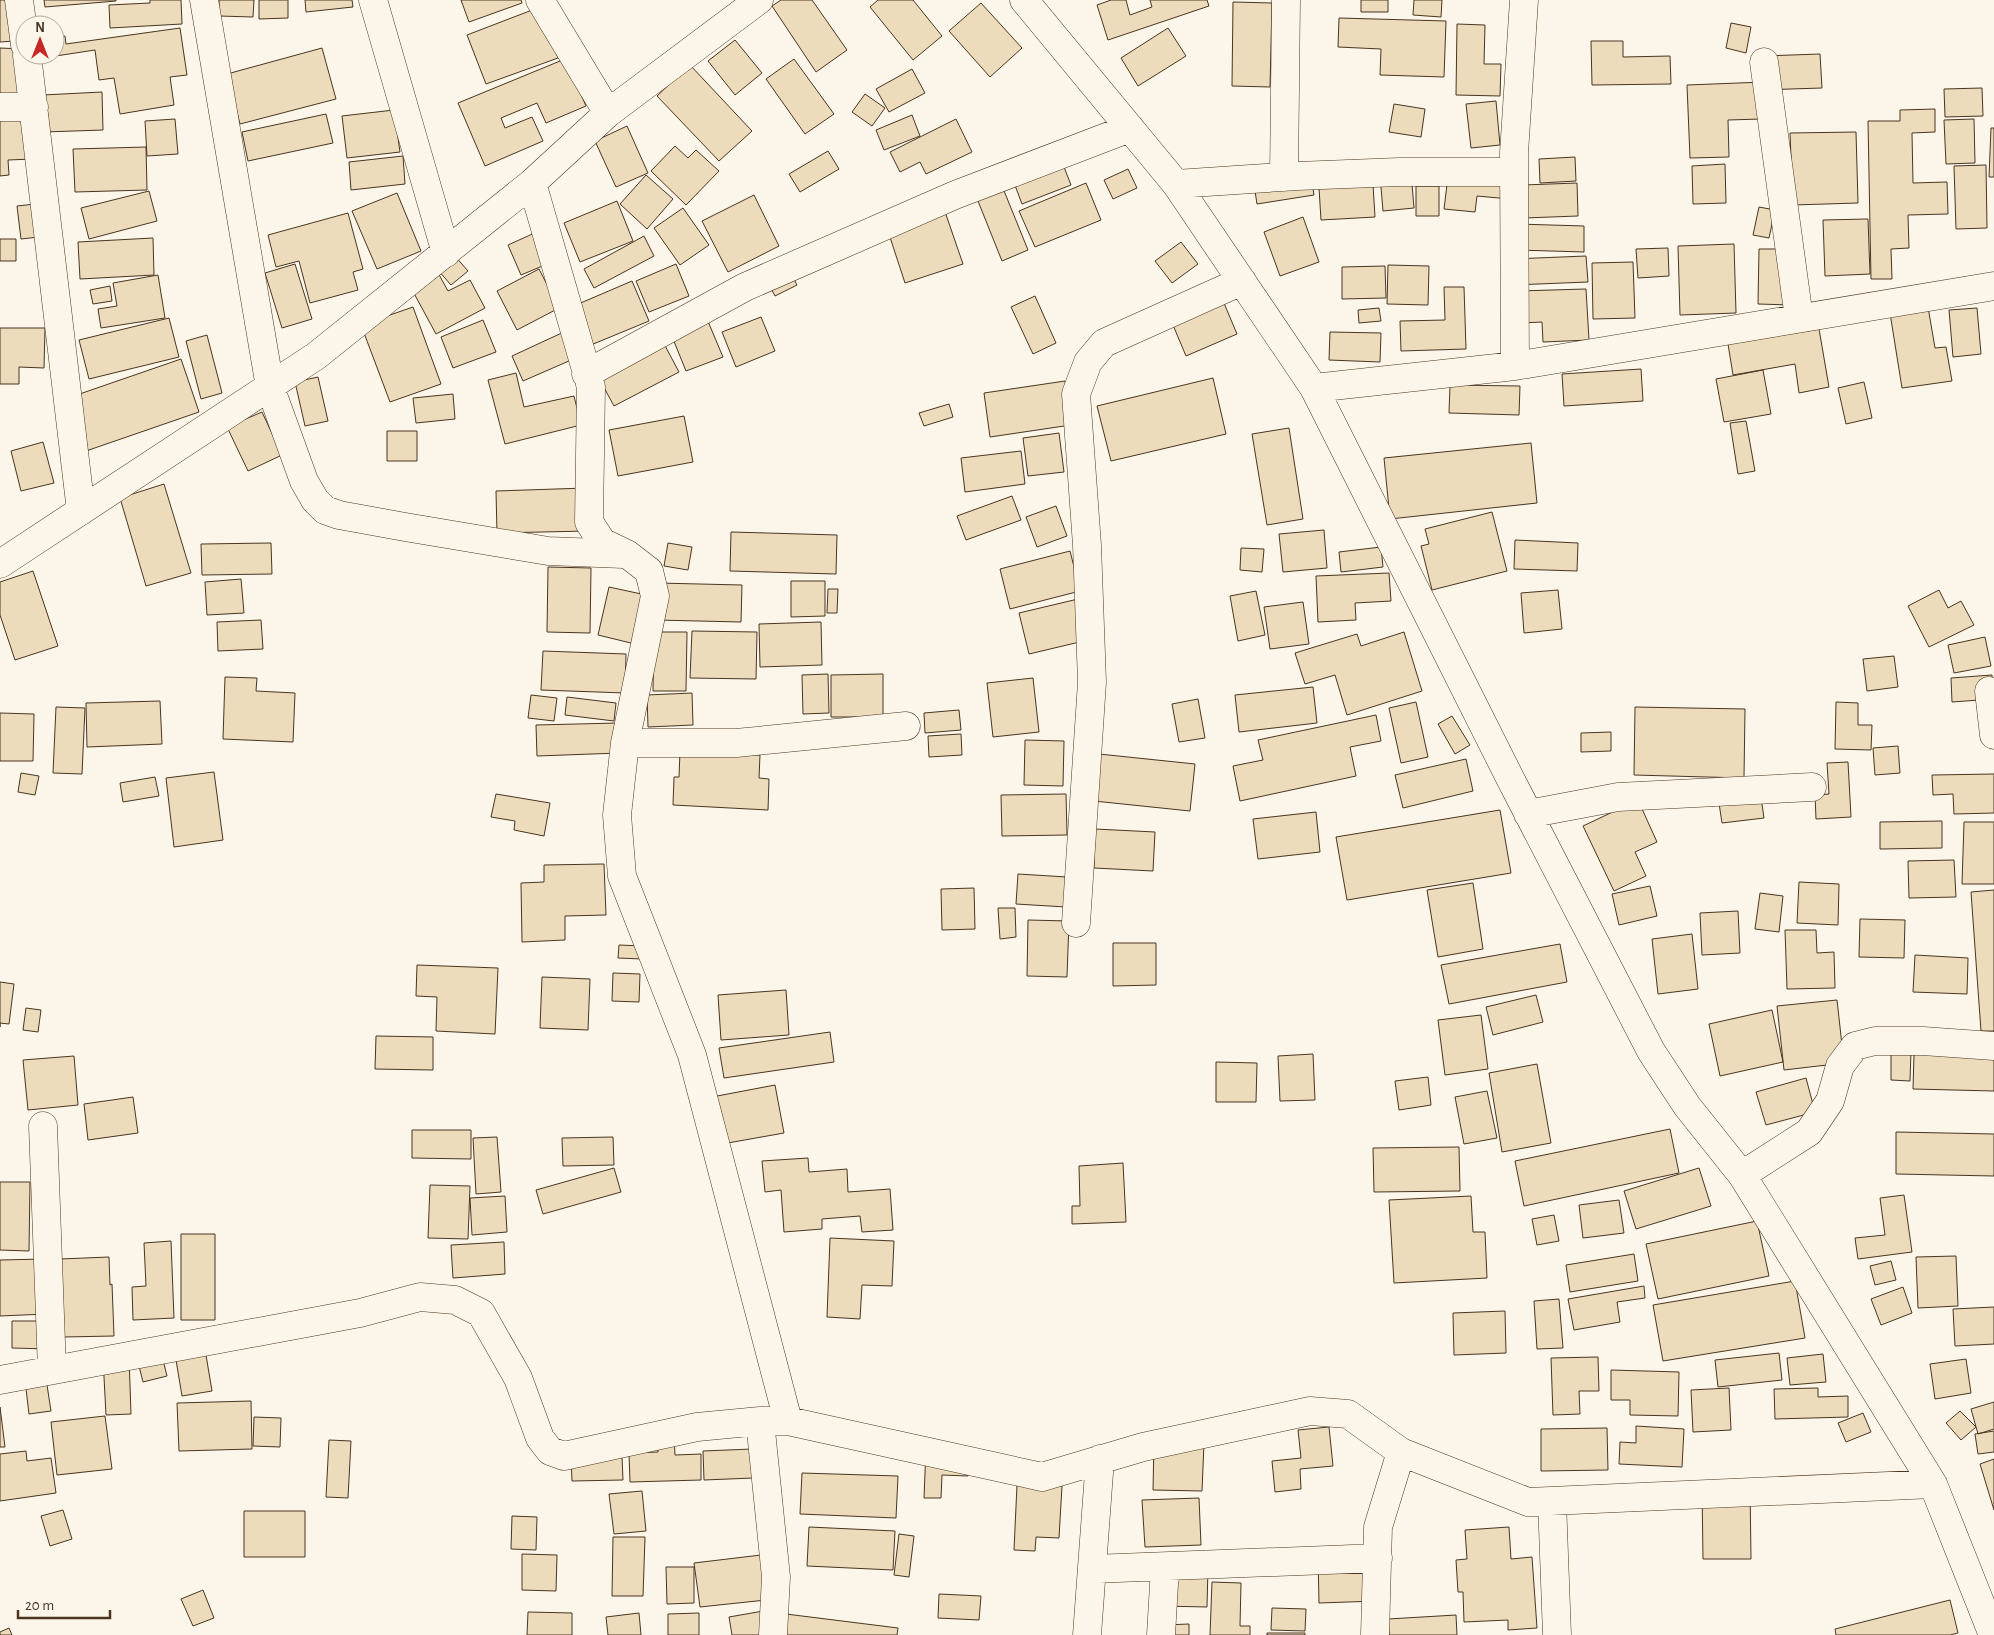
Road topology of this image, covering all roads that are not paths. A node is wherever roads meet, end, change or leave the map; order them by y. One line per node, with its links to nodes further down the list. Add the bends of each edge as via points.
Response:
1 (18, 0): 9 (street)
2 (204, 0): 26 (street)
3 (373, 0): 20 (street)
4 (540, 0): 14 (street)
5 (758, 0): 14 (street)
6 (1024, 0): 15 (street)
7 (1286, 0): 17 (street)
8 (1524, 0): 16 (street)
9 (20, 15)
10 (1764, 62): 23 (street)
11 (28, 65): 12 (street)
12 (34, 107): 13 (street); 28 (street)
13 (0, 108)
14 (608, 113): 18 (street)
15 (1130, 128): 19 (street); 25 (street, via 955,195 745,287)
16 (1514, 172): 17 (street); 24 (street)
17 (1284, 177): 19 (street)
18 (532, 183): 20 (street); 25 (street)
19 (1176, 184): 21 (street)
20 (446, 253): 26 (street, via 316,356)
21 (1242, 281): 27 (street); 37 (street, via 1104,343 1088,362 1076,394 1087,545 1092,682)
22 (1994, 286): 23 (street)
23 (1799, 318): 24 (street)
24 (1515, 366): 27 (street)
25 (586, 374): 29 (street, via 590,387 589,522 602,542)
26 (270, 387): 28 (street); 29 (street, via 304,481 324,510 548,551)
27 (1314, 388): 36 (street)
28 (81, 511): 30 (street)
29 (627, 554): 34 (street, via 649,571 655,596)
30 (0, 564)
31 (1989, 692): 33 (street)
32 (906, 726): 34 (street, via 736,743)
33 (1994, 735)
34 (624, 743): 44 (street, via 617,815 622,876 692,1055)
35 (1812, 787): 36 (street, via 1618,797)
36 (1528, 814): 40 (street, via 1651,1051 1688,1106)
37 (1076, 923)
38 (1994, 1046): 40 (street, via 1923,1041 1875,1041 1855,1046 1840,1066 1830,1101 1809,1132)
39 (43, 1126): 41 (street)
40 (1742, 1175): 47 (street)
41 (52, 1370): 42 (street); 43 (street, via 360,1313 420,1296 455,1300 481,1314 518,1378 540,1438 550,1451 564,1456 697,1427)
42 (0, 1380)
43 (760, 1421): 44 (street); 52 (street, via 776,1578)
44 (788, 1421): 46 (street, via 1042,1477)
45 (1401, 1452): 46 (street, via 1348,1414 1310,1411 1143,1446); 48 (street, via 1528,1502); 49 (street, via 1378,1527)
46 (1100, 1459): 51 (street)
47 (1933, 1484): 48 (street); 57 (street)
48 (1552, 1501): 56 (street)
49 (1378, 1558): 50 (street); 55 (street)
50 (1166, 1567): 51 (street); 54 (street)
51 (1092, 1569): 53 (street)
52 (773, 1635)
53 (1087, 1635)
54 (1161, 1635)
55 (1376, 1635)
56 (1557, 1635)
57 (1993, 1635)

